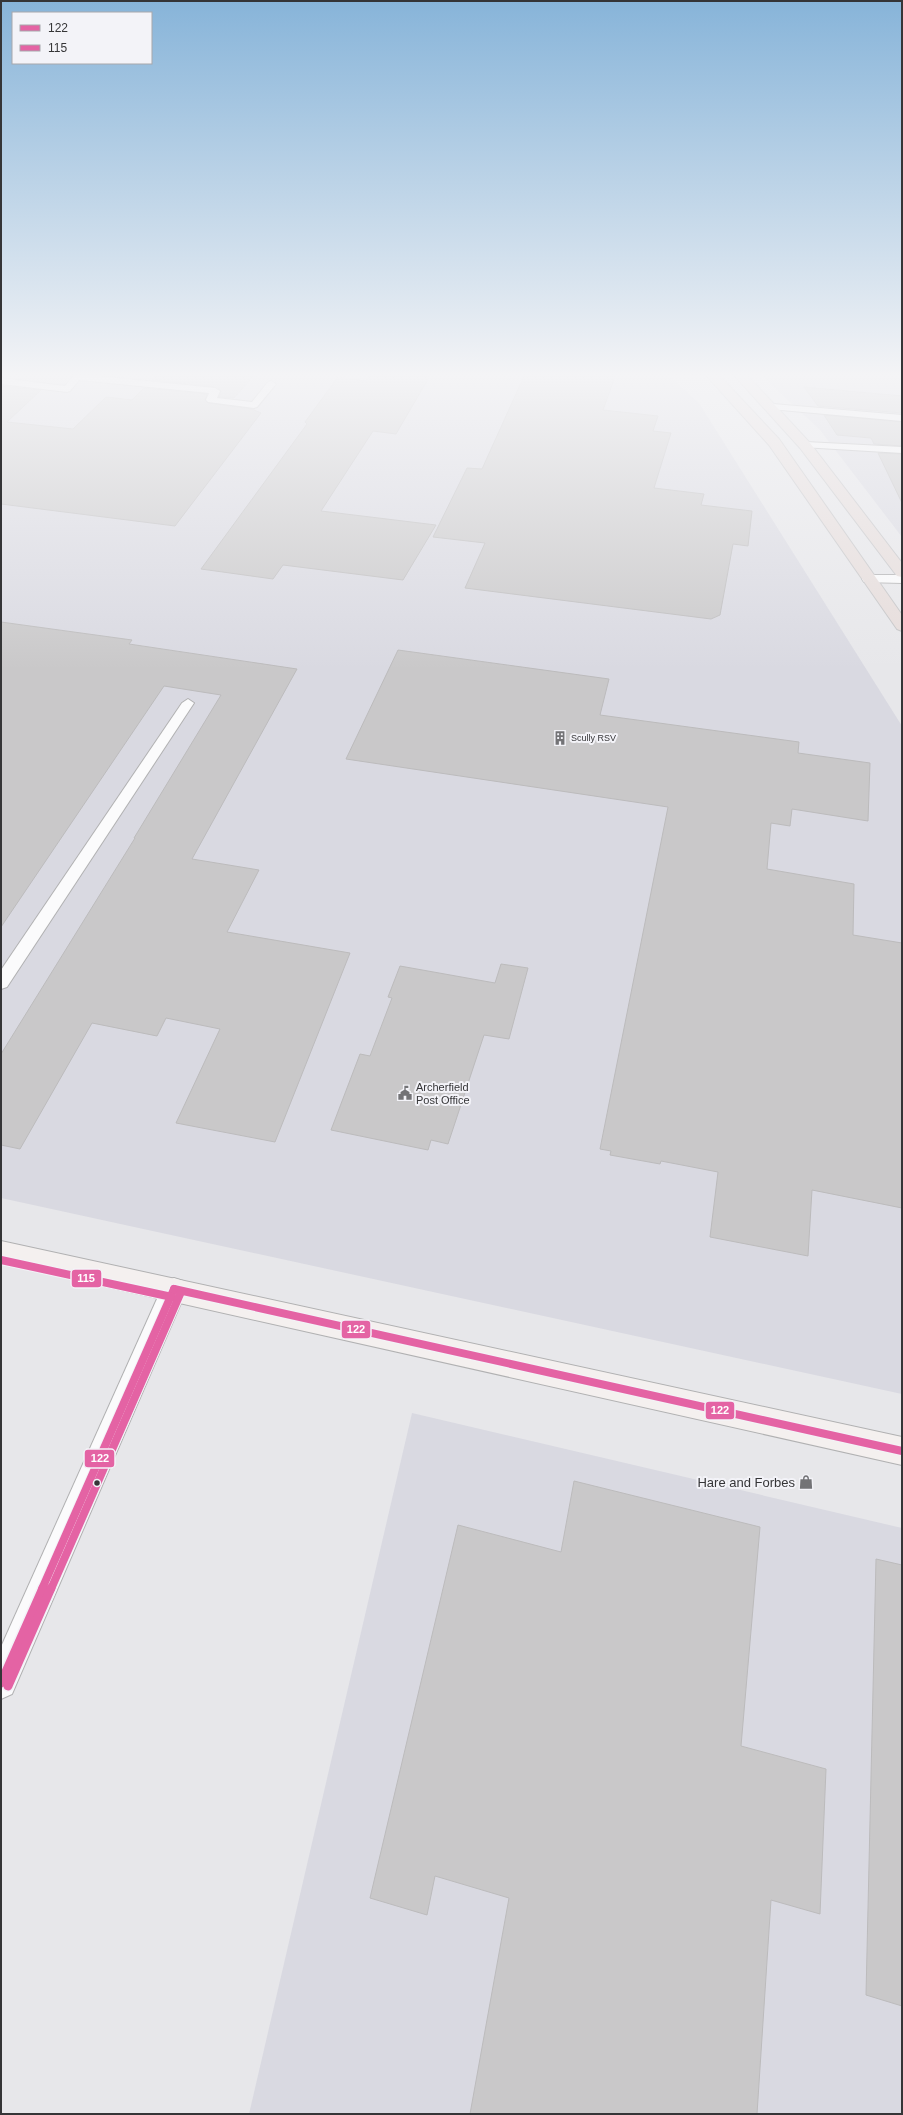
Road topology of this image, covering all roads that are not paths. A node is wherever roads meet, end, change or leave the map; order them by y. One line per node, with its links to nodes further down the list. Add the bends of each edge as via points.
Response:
1 (795, 473): 4 (highway)
2 (827, 473): 3 (highway)
3 (902, 573)
4 (869, 579): 5 (street); 6 (highway)
5 (902, 579)
6 (902, 626)
7 (188, 703): 8 (lane)
8 (1, 983)
9 (1, 1252): 10 (main road)
10 (174, 1289): 11 (main road); 12 (street)
11 (902, 1451)
12 (1, 1683)

